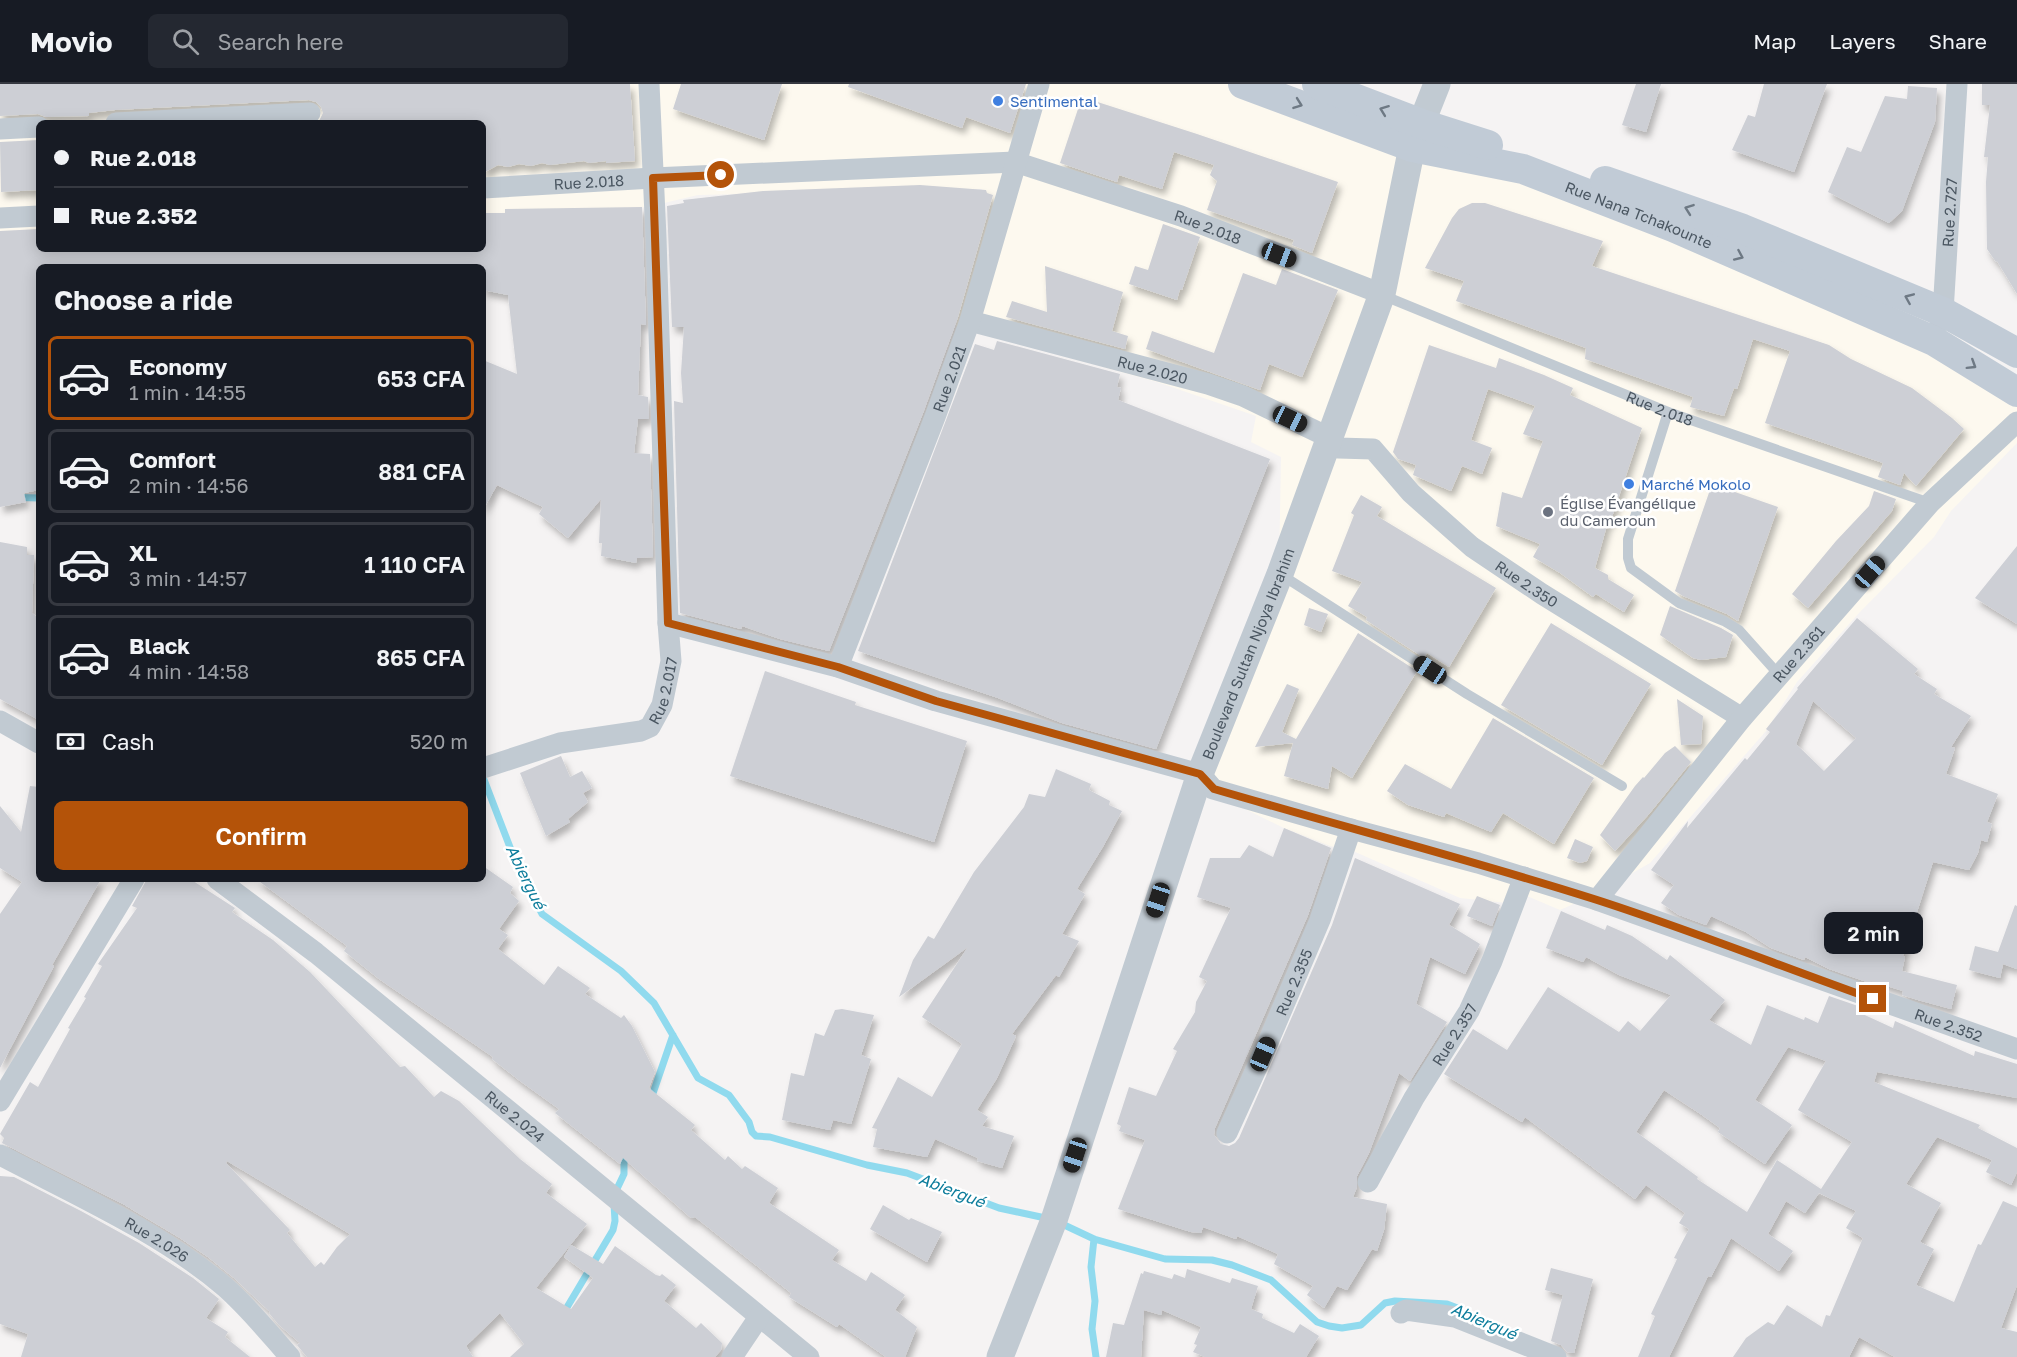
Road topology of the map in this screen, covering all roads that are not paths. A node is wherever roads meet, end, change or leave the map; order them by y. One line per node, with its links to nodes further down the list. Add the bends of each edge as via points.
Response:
1 (649, 84): 13 (street, Rue 2.017)
2 (1039, 84): 12 (street, Rue 2.021)
3 (1243, 84): 11 (main road, Rue Nana Tchakounte, one-way to 11)
4 (1317, 84): 11 (main road, Rue Nana Tchakounte, one-way to 4)
5 (1437, 84): 11 (street, Boulevard Sultan Njoya Ibrahim)
6 (1957, 84): 19 (street, Rue 2.727)
7 (310, 113): 8 (street)
8 (174, 120)
9 (36, 127): 10 (street)
10 (0, 129)
11 (1417, 136): 15 (main road, Rue Nana Tchakounte); 18 (street, Boulevard Sultan Njoya Ibrahim)
12 (1015, 162): 13 (street, Rue 2.018); 18 (street, Rue 2.018, via 1181,216); 20 (street, Rue 2.021)
13 (653, 178): 14 (street, Rue 2.018); 29 (street, Rue 2.017)
14 (486, 188)
15 (1648, 206): 19 (main road, Rue Nana Tchakounte, one-way to 15, via 1743,229); 21 (main road, Rue Nana Tchakounte, one-way to 21)
16 (36, 216): 17 (street)
17 (0, 218)
18 (1382, 294): 24 (lane, Rue 2.018); 26 (street, Boulevard Sultan Njoya Ibrahim)
19 (1943, 312): 21 (street, Rue 2.727); 22 (main road, Rue Nana Tchakounte)
20 (970, 321): 26 (street, Rue 2.020, via 1208,384 1243,396); 30 (street, Rue 2.021)
21 (1934, 341): 23 (main road, Rue Nana Tchakounte, one-way to 23)
22 (2017, 353)
23 (2017, 392)
24 (1668, 412): 27 (lane, Rue 2.018); 31 (lane, via 1628,539 1631,568 1679,603 1739,630)
25 (2017, 422): 27 (street, Rue 2.361)
26 (1328, 437): 28 (street, Boulevard Sultan Njoya Ibrahim); 32 (street, Rue 2.350, via 1338,448 1373,449 1410,493 1472,547)
27 (1930, 503): 31 (street, Rue 2.361)
28 (1280, 574): 36 (street, Boulevard Sultan Njoya Ibrahim); 37 (lane, via 1467,694)
29 (668, 623): 30 (street); 35 (street, Rue 2.017, via 669,673 662,705 650,727 560,743)
30 (838, 667): 36 (street, via 936,701)
31 (1780, 676): 32 (street, Rue 2.361)
32 (1742, 718): 42 (street, Rue 2.361)
33 (0, 721): 34 (street)
34 (36, 741)
35 (486, 767)
36 (1200, 774): 38 (street, Rue 2.352, via 1214,789); 53 (street, Boulevard Sultan Njoya Ibrahim, via 1054,1220)
37 (1622, 786)
38 (1351, 829): 39 (street, Rue 2.352); 45 (street, Rue 2.355, via 1320,920)
39 (1524, 877): 42 (street, Rue 2.352); 47 (street, Rue 2.357, via 1469,1011 1414,1098)
40 (132, 882): 44 (street)
41 (231, 883): 49 (street, Rue 2.024)
42 (1597, 900): 43 (street, Rue 2.352)
43 (2017, 1049)
44 (0, 1101)
45 (1227, 1132)
46 (0, 1155): 50 (street, Rue 2.026, via 182,1255 224,1286)
47 (1368, 1182)
48 (1401, 1313): 54 (street, via 1406,1310 1455,1317)
49 (759, 1317): 51 (street); 52 (street, Rue 2.024)
50 (290, 1357)
51 (732, 1357)
52 (809, 1357)
53 (1000, 1357)
54 (1556, 1357)

